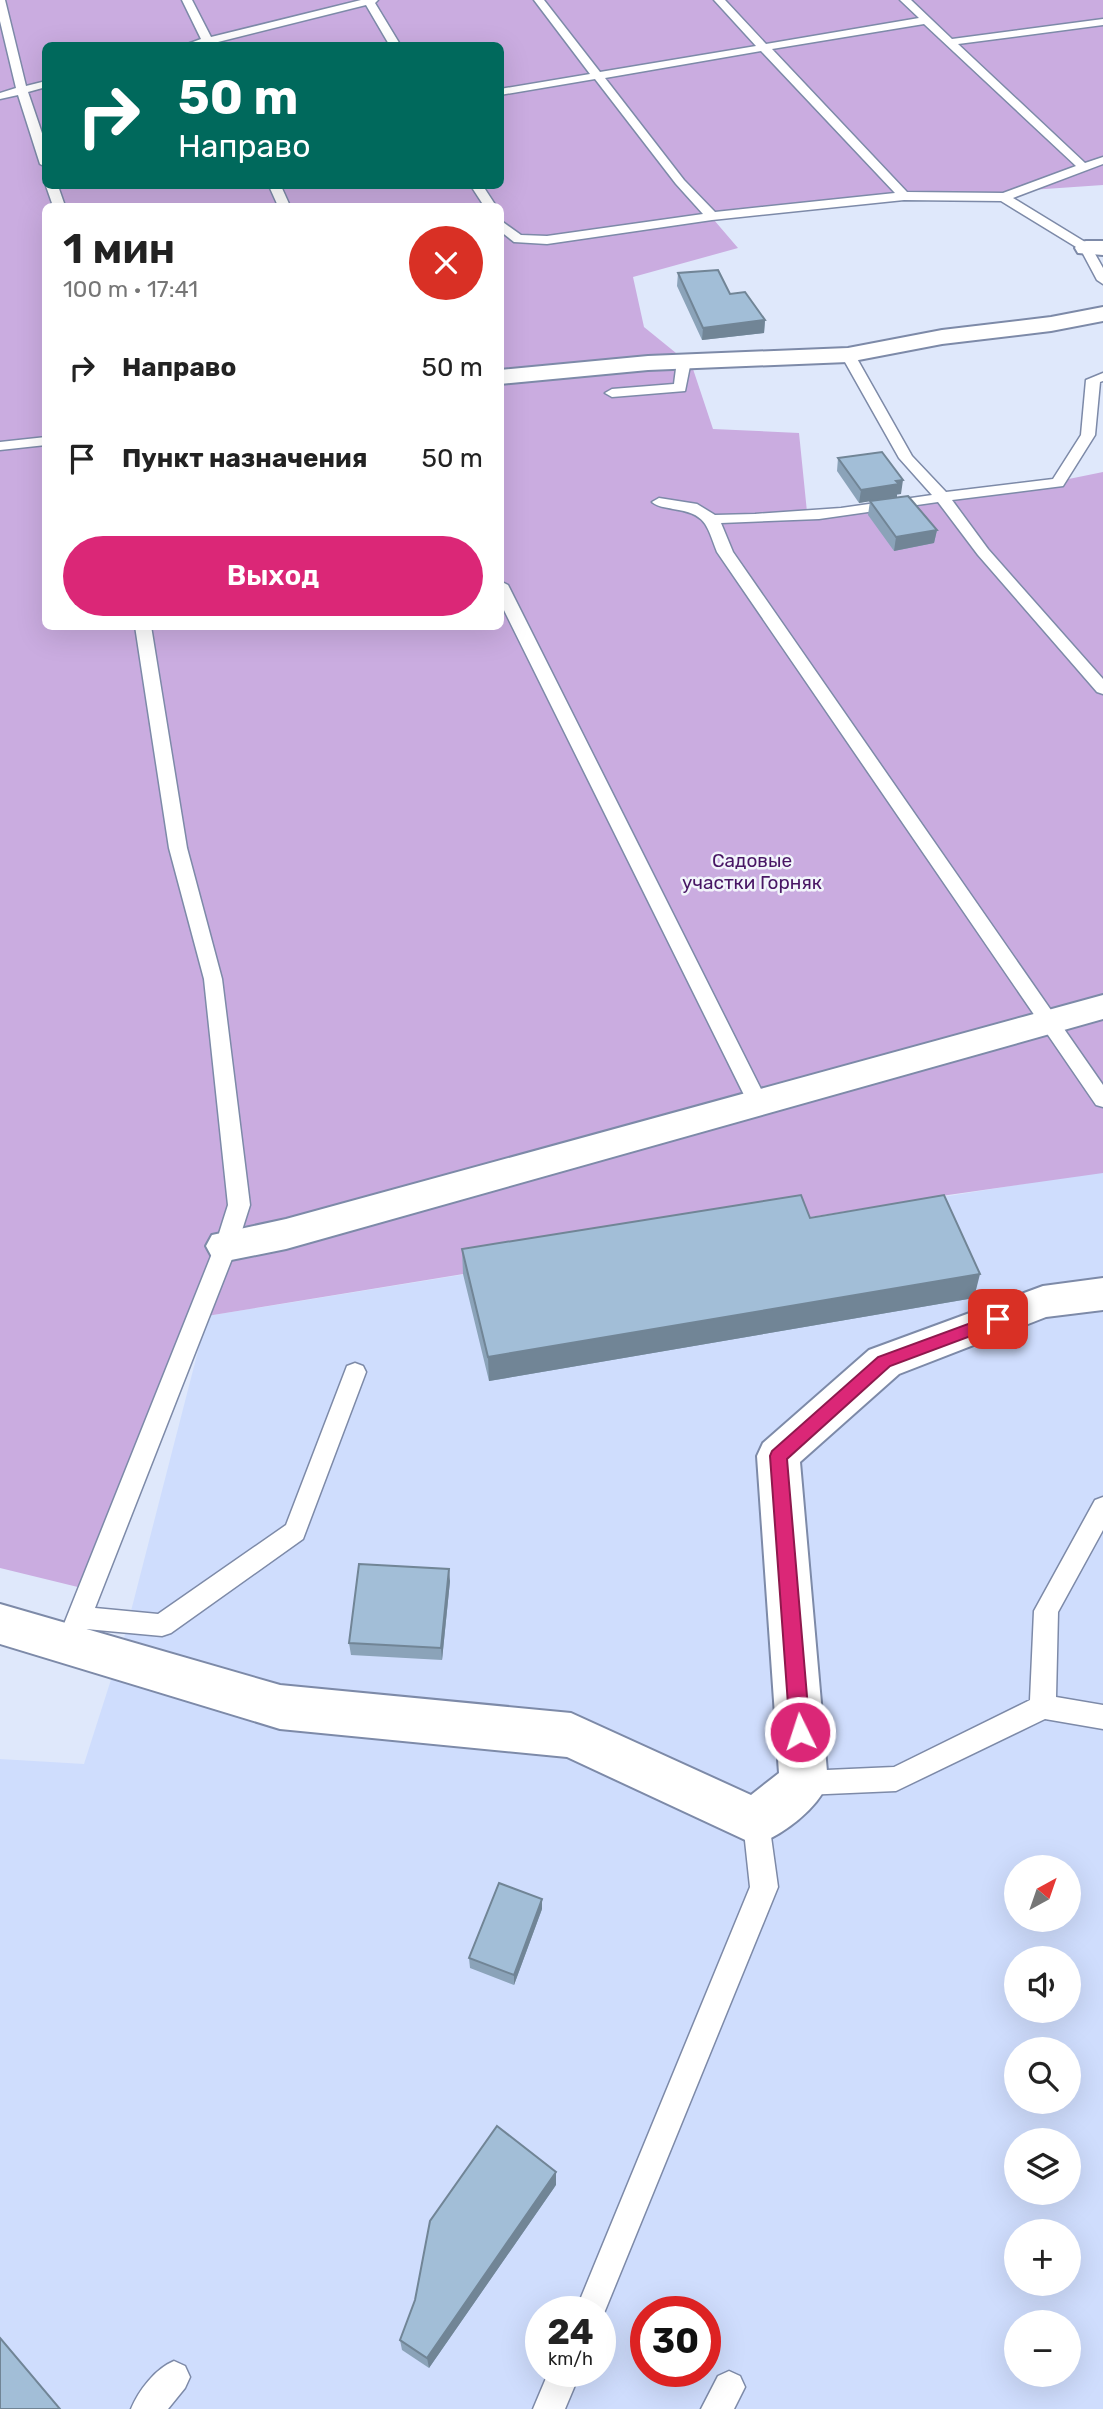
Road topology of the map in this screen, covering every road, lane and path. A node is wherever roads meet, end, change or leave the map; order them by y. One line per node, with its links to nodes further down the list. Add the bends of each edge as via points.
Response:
1 (0, 0): 16 (lane)
2 (187, 0): 9 (lane)
3 (370, 0): 10 (lane); 11 (lane)
4 (539, 0): 14 (lane)
5 (719, 0): 13 (lane)
6 (905, 0): 7 (lane)
7 (928, 20): 12 (lane); 13 (lane)
8 (1103, 22): 12 (lane)
9 (208, 42)
10 (213, 42)
11 (394, 42)
12 (951, 42): 21 (lane)
13 (764, 47): 14 (lane); 22 (lane)
14 (599, 76): 17 (lane); 24 (lane)
15 (42, 85): 16 (lane)
16 (22, 90): 18 (lane); 19 (lane)
17 (504, 91)
18 (0, 96)
19 (42, 151)
20 (1103, 160): 21 (lane)
21 (1082, 166): 23 (lane)
22 (904, 196): 23 (lane); 24 (lane)
23 (1004, 197): 26 (lane)
24 (712, 216): 25 (lane, via 547,240 518,239)
25 (504, 228)
26 (1094, 248): 27 (lane)
27 (1103, 280)
28 (1103, 314): 29 (street)
29 (848, 355): 30 (street); 37 (lane, via 906,458)
30 (684, 361): 31 (street); 33 (lane, via 680,388)
31 (504, 376)
32 (1103, 377): 34 (lane, via 1093,380)
33 (612, 393)
34 (1096, 431): 37 (lane, via 1088,435 1058,483)
35 (42, 441): 36 (lane)
36 (0, 446)
37 (942, 496): 39 (lane, via 883,507 762,519); 42 (lane, via 983,552)
38 (659, 502): 39 (lane, via 697,508)
39 (712, 519): 44 (lane, via 725,552)
40 (504, 593): 46 (lane)
41 (144, 630): 47 (lane, via 178,848 213,979 239,1205)
42 (1103, 689)
43 (1103, 1007): 44 (street)
44 (1047, 1023): 45 (lane); 46 (street)
45 (1103, 1100)
46 (758, 1103): 47 (street, via 286,1234)
47 (226, 1246): 52 (lane)
48 (1103, 1294): 55 (street, via 1043,1302 884,1362 778,1456)
49 (355, 1372): 52 (lane, via 295,1532 162,1625)
50 (1103, 1507): 53 (lane, via 1046,1611)
51 (0, 1624): 52 (street)
52 (73, 1630): 56 (street, via 281,1707 571,1735)
53 (1043, 1707): 54 (lane); 55 (lane, via 896,1779)
54 (1103, 1717)
55 (804, 1783): 56 (street)
56 (756, 1822): 57 (lane, via 764,1887)
57 (597, 2296)
58 (174, 2377): 60 (lane)
59 (558, 2387): 61 (lane)
60 (147, 2409)
61 (549, 2409)

